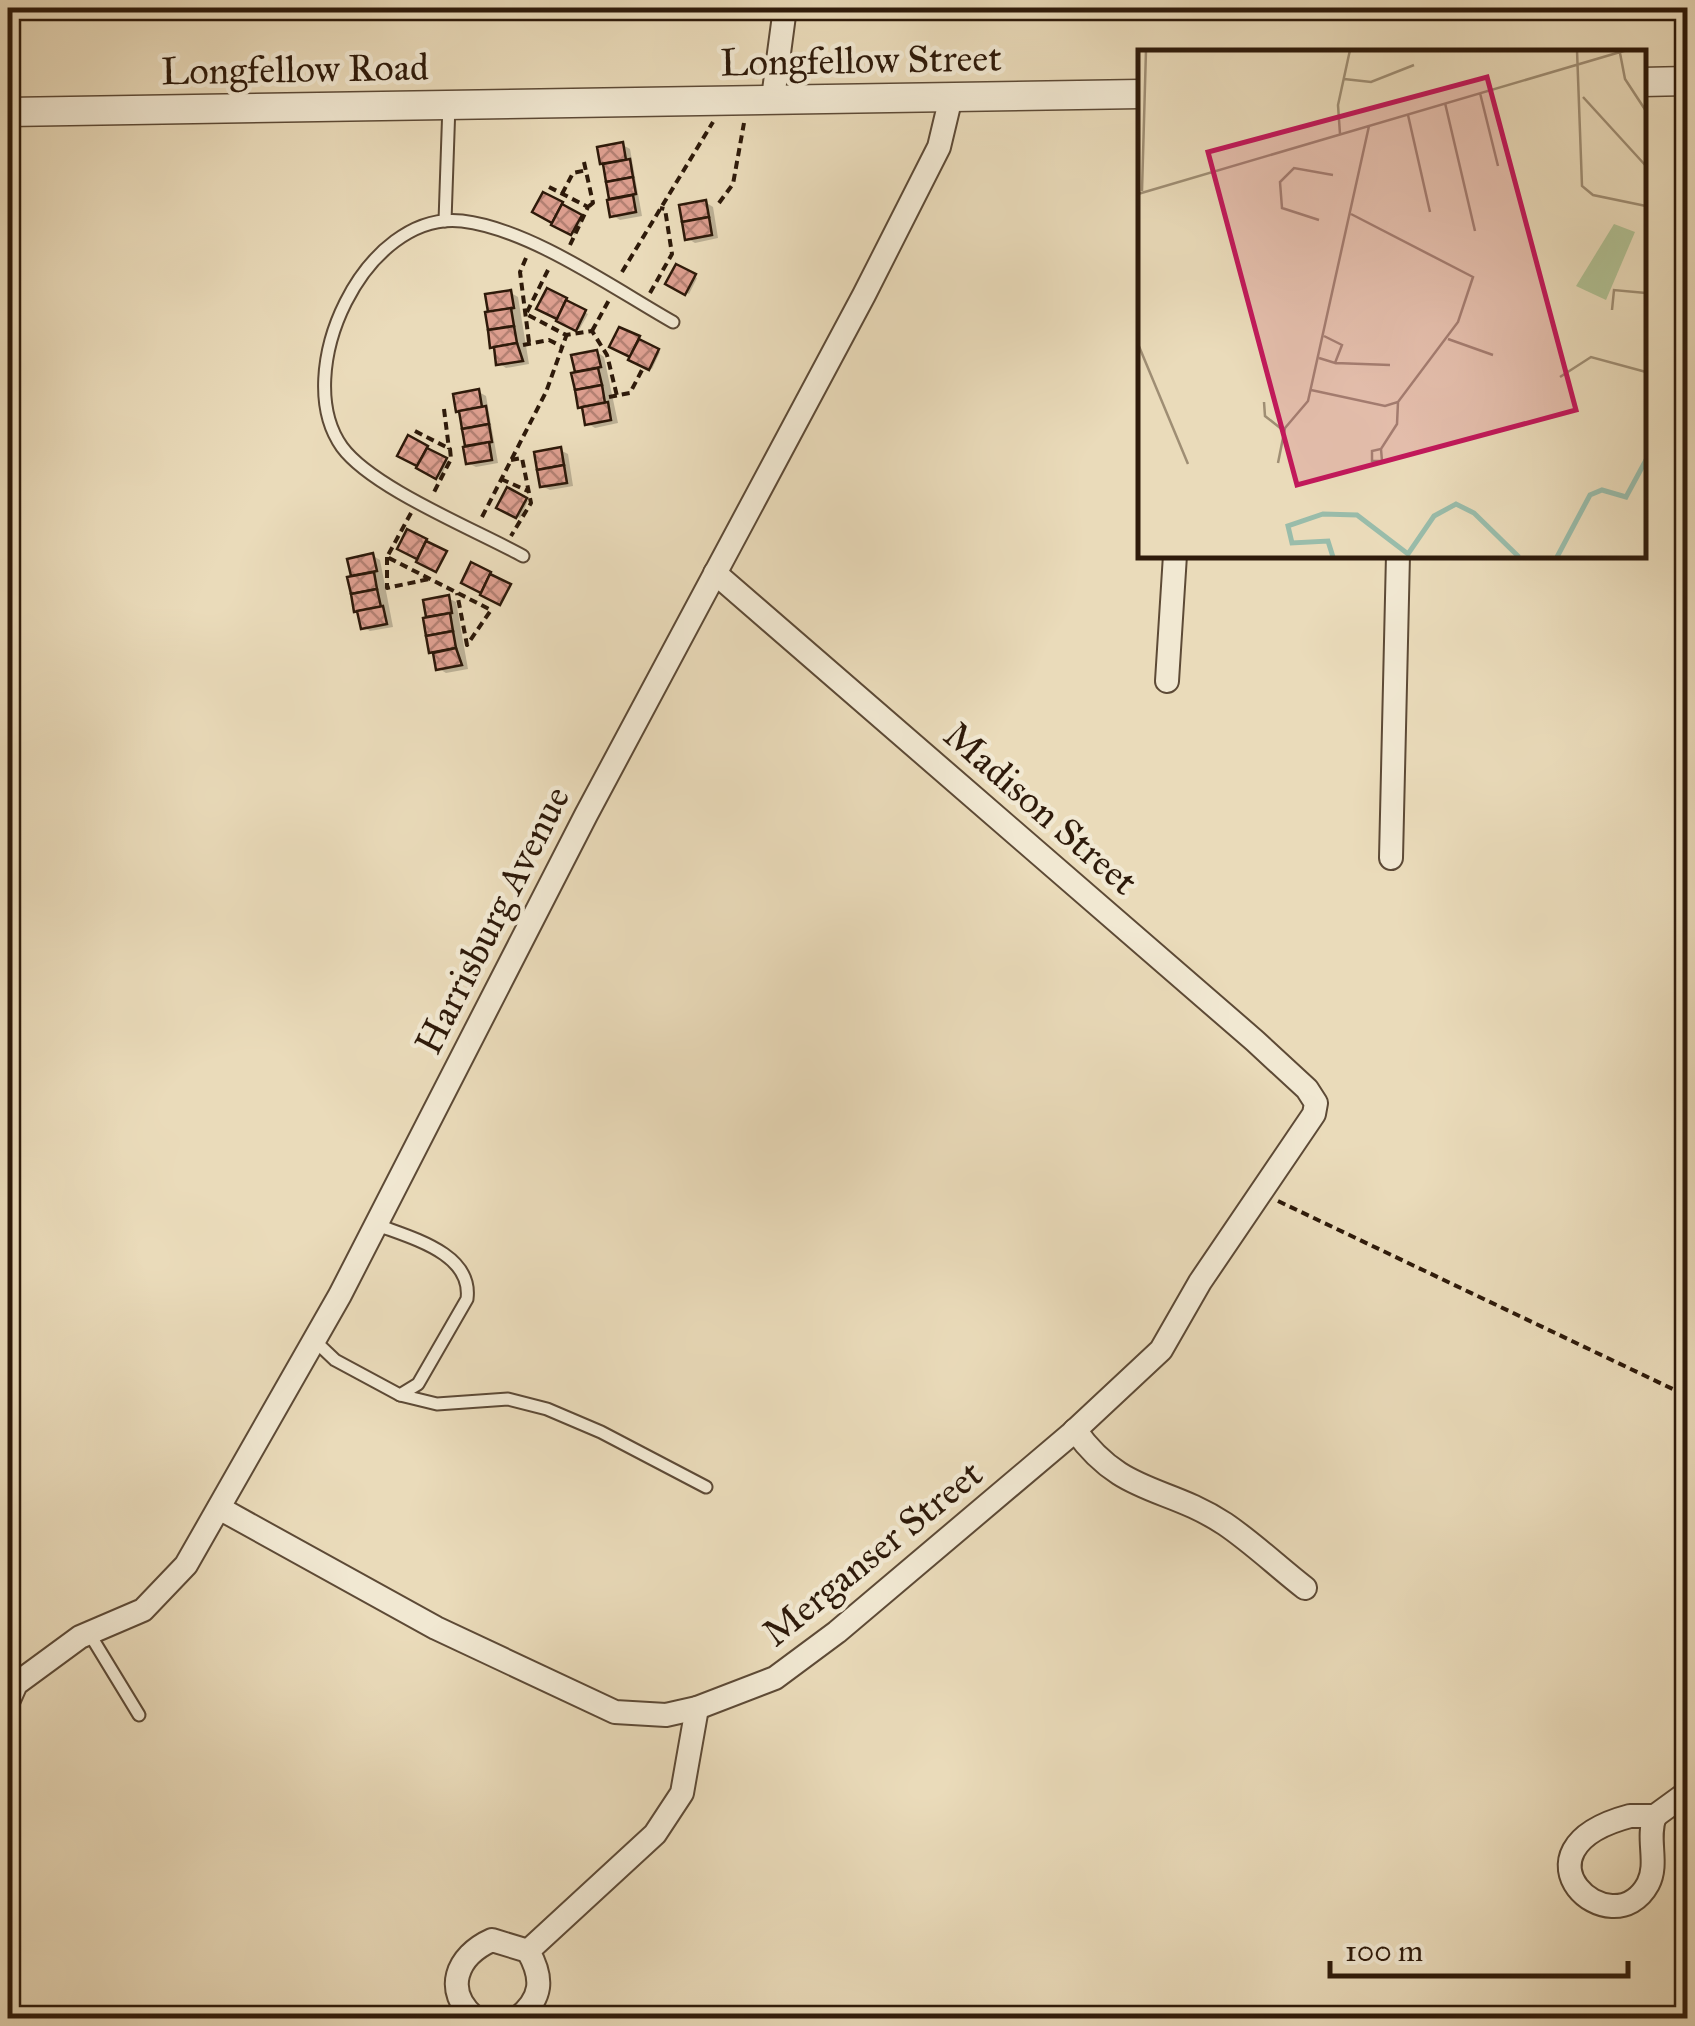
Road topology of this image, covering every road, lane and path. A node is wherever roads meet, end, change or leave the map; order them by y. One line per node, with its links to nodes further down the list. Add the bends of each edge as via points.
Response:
1 (785, 8): 6 (street)
2 (1688, 81): 3 (street)
3 (1645, 82)
4 (1138, 94): 5 (street, Longfellow Street)
5 (951, 97): 6 (street, Longfellow Street); 45 (street, Harrisburg Avenue, via 948,125 918,190)
6 (773, 98): 7 (street, Longfellow Street)
7 (583, 103): 8 (street, Longfellow Road)
8 (449, 104): 9 (street, Longfellow Road); 19 (lane)
9 (8, 112)
10 (716, 117): 18 (path)
11 (731, 117): 16 (path, via 745,117 733,184)
12 (584, 162): 13 (path)
13 (587, 170): 15 (path, via 573,172); 17 (path, via 593,203)
14 (549, 187): 15 (path)
15 (562, 194): 17 (path)
16 (719, 203)
17 (588, 207): 21 (path)
18 (660, 208): 22 (path); 23 (path, via 672,254)
19 (445, 221): 20 (lane, via 499,230); 38 (lane, via 410,234 361,278 336,323 323,366 325,412 345,451)
20 (532, 245): 21 (lane); 24 (path, via 520,272)
21 (559, 258): 22 (lane); 24 (path)
22 (613, 290): 23 (lane); 26 (path)
23 (644, 306): 25 (lane)
24 (526, 314): 27 (path); 28 (path, via 526,344 549,340)
25 (673, 322)
26 (592, 331): 27 (path); 30 (path, via 607,355)
27 (567, 333): 28 (path)
28 (561, 346): 35 (path)
29 (642, 370): 30 (path, via 630,393)
30 (617, 396): 31 (path)
31 (609, 397)
32 (444, 409): 34 (path)
33 (415, 430): 34 (path)
34 (450, 450): 38 (path)
35 (511, 460): 36 (path); 37 (path, via 522,458)
36 (501, 479): 37 (path); 39 (path)
37 (528, 491): 40 (path, via 531,503)
38 (422, 502): 39 (lane); 42 (path)
39 (475, 530): 40 (lane)
40 (506, 546): 41 (lane)
41 (523, 556)
42 (387, 557): 46 (path); 46 (path, via 387,588)
43 (1174, 558): 48 (street)
44 (1398, 558): 49 (street)
45 (716, 573): 50 (street, Madison Street, via 1136,936); 52 (street, Harrisburg Avenue)
46 (429, 579): 47 (path)
47 (457, 593): 47 (path, via 491,610 468,645 460,610)
48 (1167, 681)
49 (1391, 858)
50 (1316, 1103): 51 (street, Merganser Street)
51 (1260, 1192): 55 (path); 58 (street, Merganser Street, via 1160,1350)
52 (376, 1224): 53 (street, Harrisburg Avenue); 56 (lane, via 464,1268 469,1283 467,1299 418,1384)
53 (314, 1340): 56 (lane, via 334,1360); 60 (street, Harrisburg Avenue)
54 (1688, 1388): 55 (path)
55 (1679, 1392): 57 (path)
56 (400, 1395): 59 (lane, via 437,1404 508,1399 547,1409)
57 (1688, 1398)
58 (1075, 1430): 61 (street, via 1096,1459 1132,1485 1223,1523); 64 (street, Merganser Street, via 774,1678)
59 (706, 1487)
60 (219, 1508): 62 (street, Harrisburg Avenue, via 186,1565 144,1610); 64 (street, Merganser Street, via 436,1628 615,1712)
61 (1305, 1588)
62 (89, 1634): 63 (street, Harrisburg Avenue, via 16,1684); 65 (lane)
63 (8, 1702)
64 (697, 1708): 68 (street, via 682,1793 655,1834)
65 (139, 1715)
66 (1688, 1792): 67 (street)
67 (1655, 1816): 67 (street, via 1596,1825 1579,1838 1570,1859 1584,1896 1599,1905 1634,1900 1648,1883)
68 (528, 1952): 69 (street, via 492,1940 472,1949 454,1986); 70 (street, via 541,1988)
69 (475, 2018)
70 (518, 2018)

